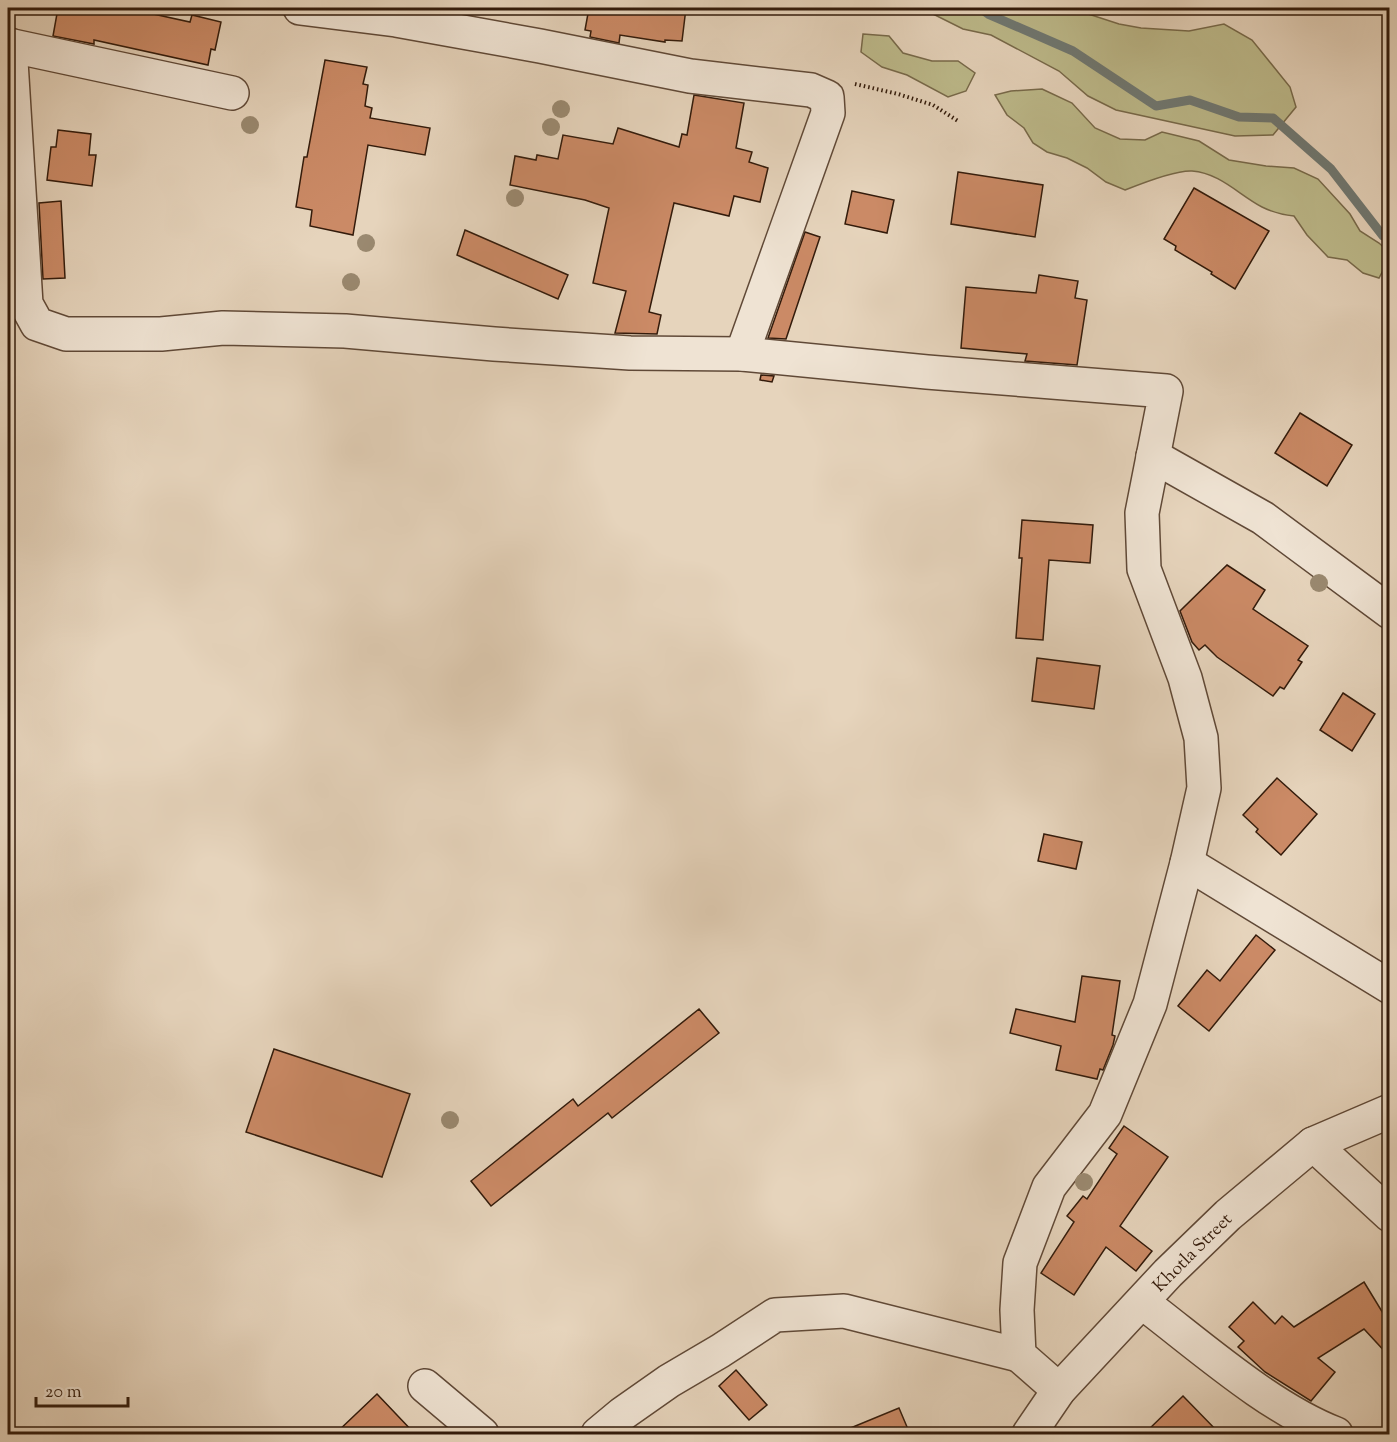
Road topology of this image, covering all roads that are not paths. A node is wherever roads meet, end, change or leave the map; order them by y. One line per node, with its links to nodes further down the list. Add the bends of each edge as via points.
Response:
1 (300, 8): 4 (street, via 396,20 690,76 811,90 827,97 828,112)
2 (9, 45): 3 (street); 4 (street, via 26,304 38,324 66,334 161,334 223,328 345,331 573,349)
3 (232, 93)
4 (742, 354): 5 (street, via 1166,391)
5 (1153, 456): 6 (street, via 1263,518); 7 (street, via 1142,513 1144,569 1185,678 1201,738 1204,788)
6 (1389, 612)
7 (1187, 863): 8 (street); 13 (street, via 1150,1004 1105,1114 1049,1187 1020,1263)
8 (1389, 987)
9 (1389, 1111): 10 (street, Khotla Street)
10 (1313, 1144): 11 (street); 12 (street, Khotla Street, via 1228,1215)
11 (1389, 1215)
12 (1142, 1302): 15 (street, Khotla Street); 19 (street, via 1247,1382 1313,1425)
13 (1019, 1355): 15 (street); 17 (street, via 844,1311 774,1315 669,1381)
14 (425, 1386): 16 (street)
15 (1059, 1390): 18 (street, Khotla Street)
16 (482, 1434)
17 (598, 1434)
18 (1029, 1434)
19 (1336, 1434)

